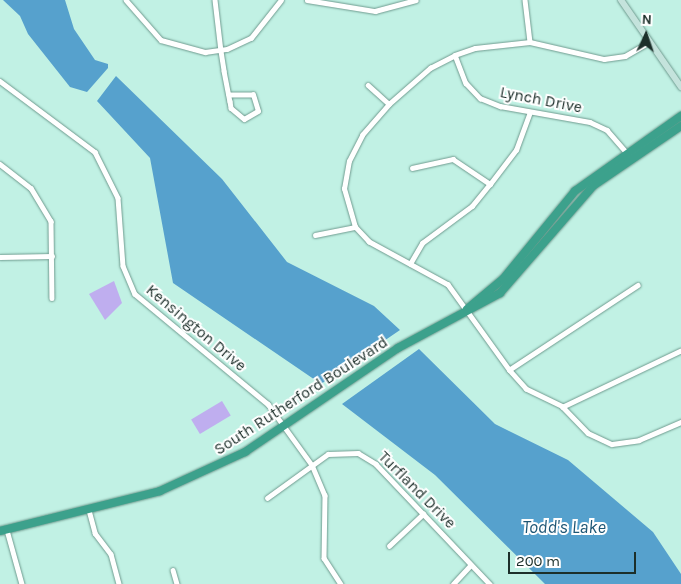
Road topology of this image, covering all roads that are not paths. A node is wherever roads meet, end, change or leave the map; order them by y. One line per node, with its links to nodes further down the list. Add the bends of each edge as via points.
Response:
1 (126, 0): 10 (street, via 162,40 188,51)
2 (215, 0): 10 (street)
3 (280, 0): 10 (street, via 251,38)
4 (307, 0): 5 (street, via 375,11)
5 (416, 0)
6 (525, 0): 8 (street)
7 (621, 0): 9 (main road)
8 (530, 42): 9 (street, via 604,59 625,56); 11 (street, via 475,48)
9 (649, 42): 14 (main road)
10 (221, 51): 15 (street)
11 (455, 55): 16 (street, via 430,68); 17 (street, Lynch Drive, via 466,83 480,98)
12 (0, 81): 36 (street, Kensington Drive, via 95,152 118,198 123,266 135,294 268,404)
13 (368, 85): 16 (street)
14 (681, 88)
15 (229, 95): 15 (street, via 253,95 258,111 249,118 239,117)
16 (389, 104): 24 (street, via 362,135 349,161 344,188)
17 (530, 112): 20 (street, Lynch Drive, via 590,122 607,130); 23 (street, via 516,150)
18 (681, 116): 20 (highway, South Rutherford Boulevard)
19 (681, 126): 20 (highway, South Rutherford Boulevard)
20 (630, 156): 31 (highway, South Rutherford Boulevard, via 575,191 503,279)
21 (0, 164): 26 (street, via 42,200 51,221)
22 (412, 168): 23 (street, via 453,159)
23 (490, 184): 28 (street, via 472,206 422,243)
24 (355, 227): 25 (street); 28 (street, via 369,242)
25 (315, 235)
26 (52, 256): 27 (street); 30 (street)
27 (0, 257)
28 (410, 264): 31 (street, via 448,285)
29 (638, 285): 33 (street)
30 (52, 298)
31 (468, 309): 33 (street); 36 (highway, South Rutherford Boulevard, via 398,348)
32 (681, 351): 34 (street)
33 (509, 370): 34 (street, via 526,389)
34 (563, 407): 35 (street, via 588,434 612,444 633,442)
35 (681, 422)
36 (285, 426): 37 (street, Kensington Drive); 39 (highway, South Rutherford Boulevard, via 188,481)
37 (312, 465): 38 (street, Turfland Drive); 40 (street, Turfland Drive, via 336,452 358,453 376,464); 48 (street, Kensington Drive, via 324,495 324,558)
38 (267, 498)
39 (89, 510): 41 (highway, South Rutherford Boulevard); 46 (street, via 95,533 111,554)
40 (423, 514): 42 (street); 43 (street, Turfland Drive)
41 (4, 530): 45 (street)
42 (388, 546)
43 (470, 566): 49 (street); 50 (street, Turfland Drive)
44 (173, 570): 47 (street)
45 (22, 584)
46 (119, 584)
47 (177, 584)
48 (341, 584)
49 (453, 584)
50 (490, 584)

